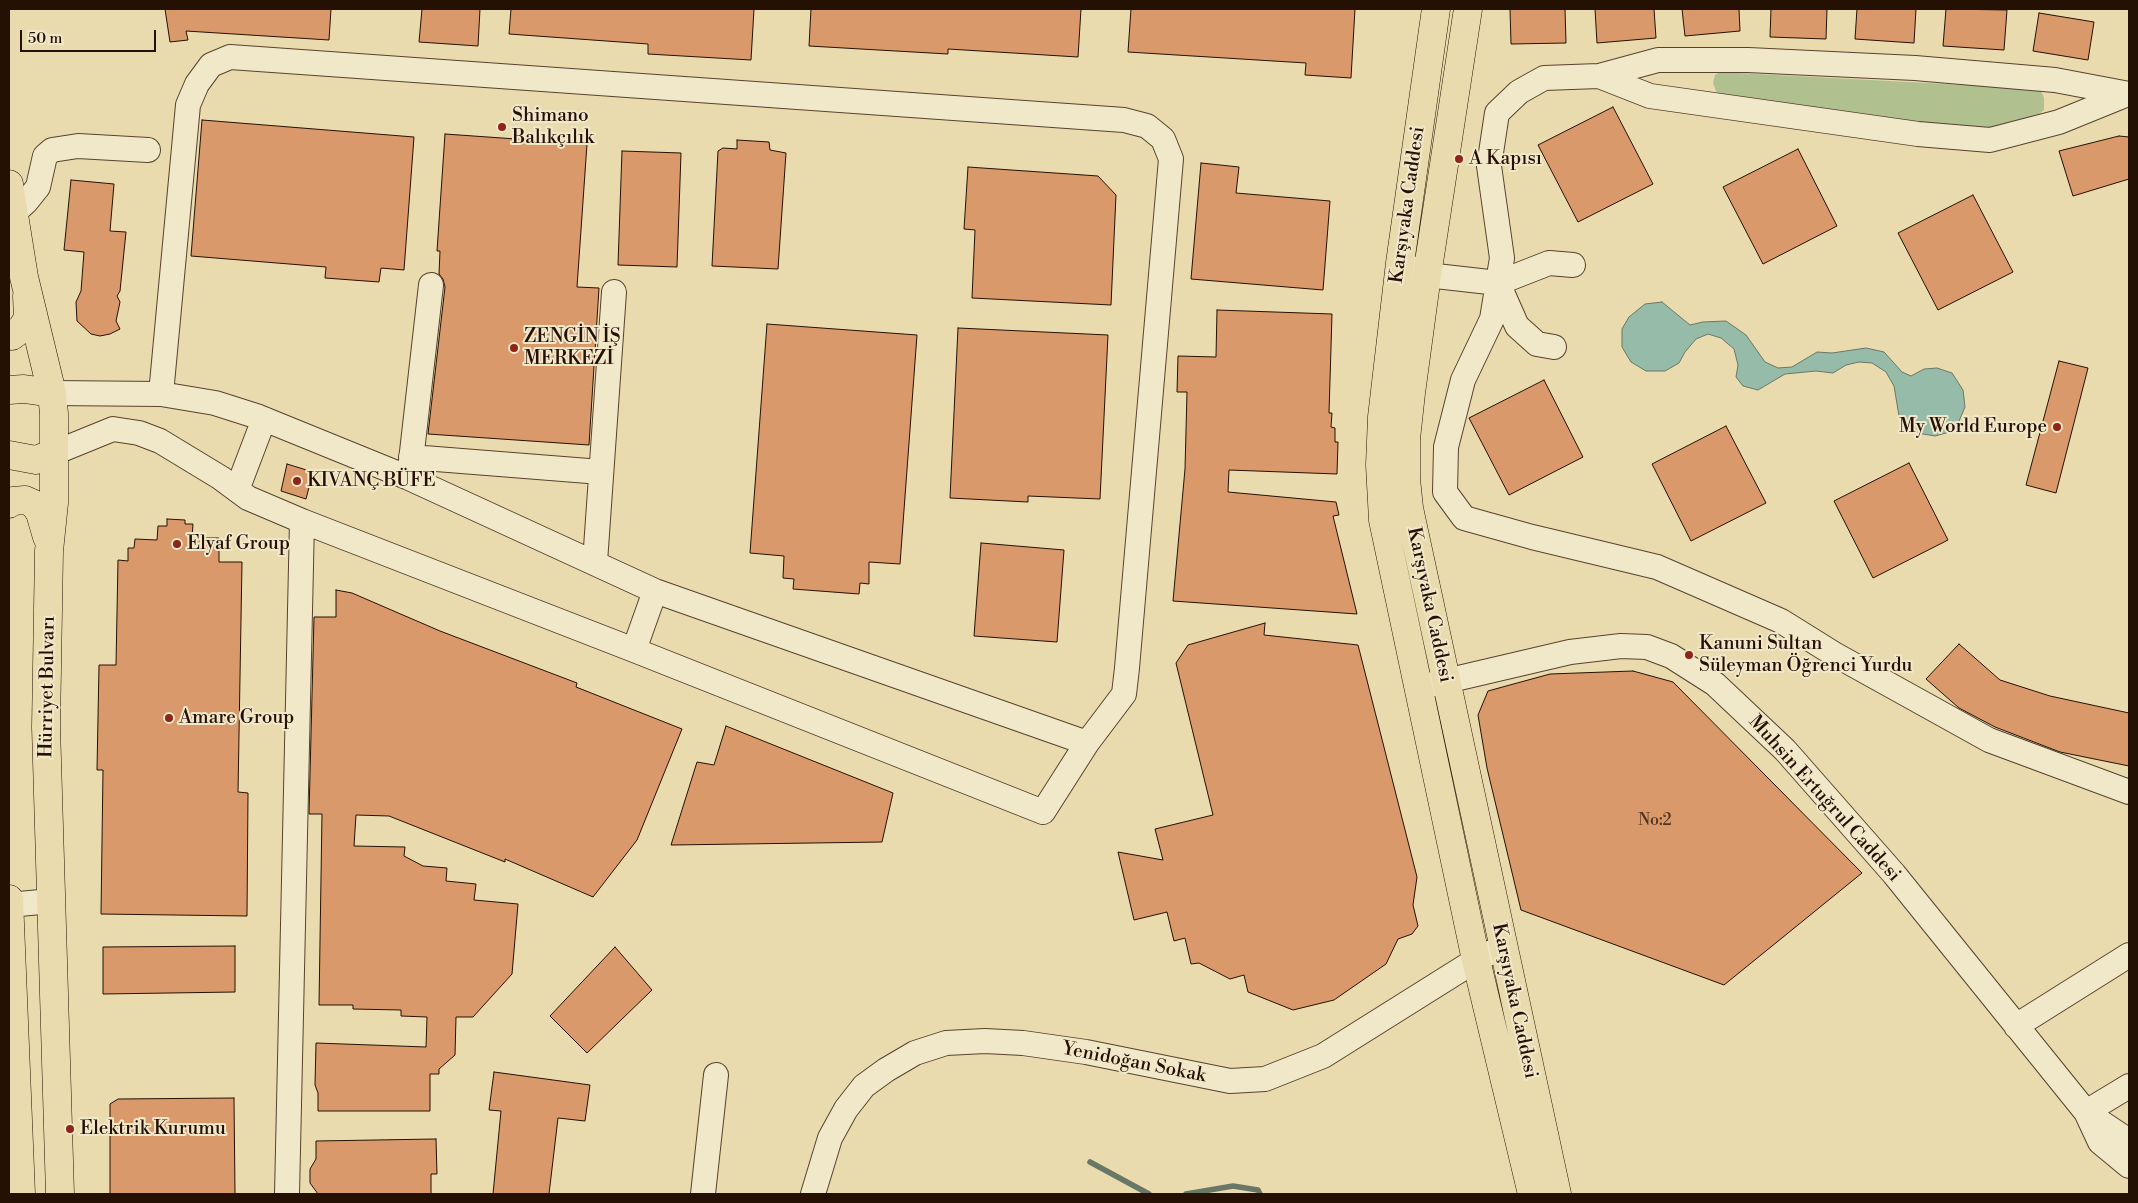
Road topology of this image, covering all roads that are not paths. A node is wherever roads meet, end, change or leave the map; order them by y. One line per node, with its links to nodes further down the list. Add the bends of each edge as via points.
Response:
1 (1436, 9): 8 (main road, Karşıyaka Caddesi)
2 (1468, 9): 10 (main road, Karşıyaka Caddesi)
3 (1599, 76): 4 (street, via 1658,60 1748,60 1915,68 2054,80); 4 (street, via 1650,96 1918,134 1990,140 2059,122); 12 (street, via 1544,78 1519,92 1496,113 1489,166 1502,258)
4 (2129, 94)
5 (148, 150): 7 (street, via 78,146 52,150 43,160 38,186)
6 (9, 184): 7 (main road, Hürriyet Bulvarı)
7 (14, 213): 11 (main road, Hürriyet Bulvarı)
8 (1400, 262): 10 (street); 33 (main road, Karşıyaka Caddesi, via 1382,417 1380,465 1383,520)
9 (1573, 265): 12 (street, via 1548,263)
10 (1427, 276): 12 (street); 32 (main road, Karşıyaka Caddesi, via 1407,430 1406,479 1409,508)
11 (24, 277): 15 (main road, via 28,318 22,328); 18 (main road, Hürriyet Bulvarı)
12 (1498, 283): 16 (street, via 1517,326 1537,344); 35 (street, via 1492,319 1463,380 1446,447 1445,492 1464,518 1657,567 1781,622 1989,740)
13 (432, 285): 23 (street)
14 (614, 292): 24 (street)
15 (9, 335)
16 (1554, 347)
17 (9, 390): 18 (main road)
18 (52, 394): 19 (street); 21 (main road, Hürriyet Bulvarı)
19 (161, 394): 20 (street, via 215,403); 34 (street, via 188,105 197,84 211,65 230,57 1124,120 1147,126 1163,139 1171,159 1127,668 1124,694)
20 (264, 419): 23 (street); 25 (street)
21 (54, 453): 22 (main road, via 36,460); 25 (street, via 113,430 139,433 160,441); 28 (main road, Hürriyet Bulvarı, via 54,503)
22 (9, 455)
23 (410, 468): 24 (street); 29 (street)
24 (601, 472): 29 (street)
25 (237, 490): 27 (street)
26 (9, 504): 28 (main road, via 25,500 34,504 40,513)
27 (302, 521): 31 (street); 50 (street)
28 (49, 551): 37 (main road, Hürriyet Bulvarı, via 46,727)
29 (595, 562): 30 (street)
30 (656, 592): 31 (street); 34 (street)
31 (634, 650): 34 (street, via 1042,812)
32 (1445, 681): 33 (street, Muhsin Ertuğrul Caddesi); 39 (main road, Karşıyaka Caddesi); 42 (street, Muhsin Ertuğrul Caddesi, via 1570,652 1621,646 1647,647 1671,656 1715,684 1785,750 1894,874)
33 (1418, 687): 41 (main road, Karşıyaka Caddesi)
34 (1087, 743)
35 (2129, 792)
36 (9, 900): 38 (main road)
37 (51, 901): 38 (street); 49 (main road, Hürriyet Bulvarı)
38 (9, 905): 48 (main road)
39 (1502, 947): 41 (street, Yenidoğan Sokak); 54 (main road, Karşıyaka Caddesi)
40 (2129, 955): 42 (street)
41 (1476, 960): 52 (street, Yenidoğan Sokak, via 1323,1056 1265,1079 1230,1081 1086,1052 1023,1043 946,1043 915,1053 864,1086 846,1109 830,1138); 53 (main road, Karşıyaka Caddesi)
42 (2016, 1026): 45 (street, Muhsin Ertuğrul Caddesi)
43 (716, 1075): 51 (street)
44 (2129, 1086): 45 (street)
45 (2086, 1112): 46 (street, Muhsin Ertuğrul Caddesi); 47 (street, Muhsin Ertuğrul Caddesi, via 2100,1142)
46 (2129, 1141)
47 (2129, 1166)
48 (21, 1194)
49 (60, 1194)
50 (286, 1194)
51 (703, 1194)
52 (813, 1194)
53 (1532, 1194)
54 (1557, 1194)

